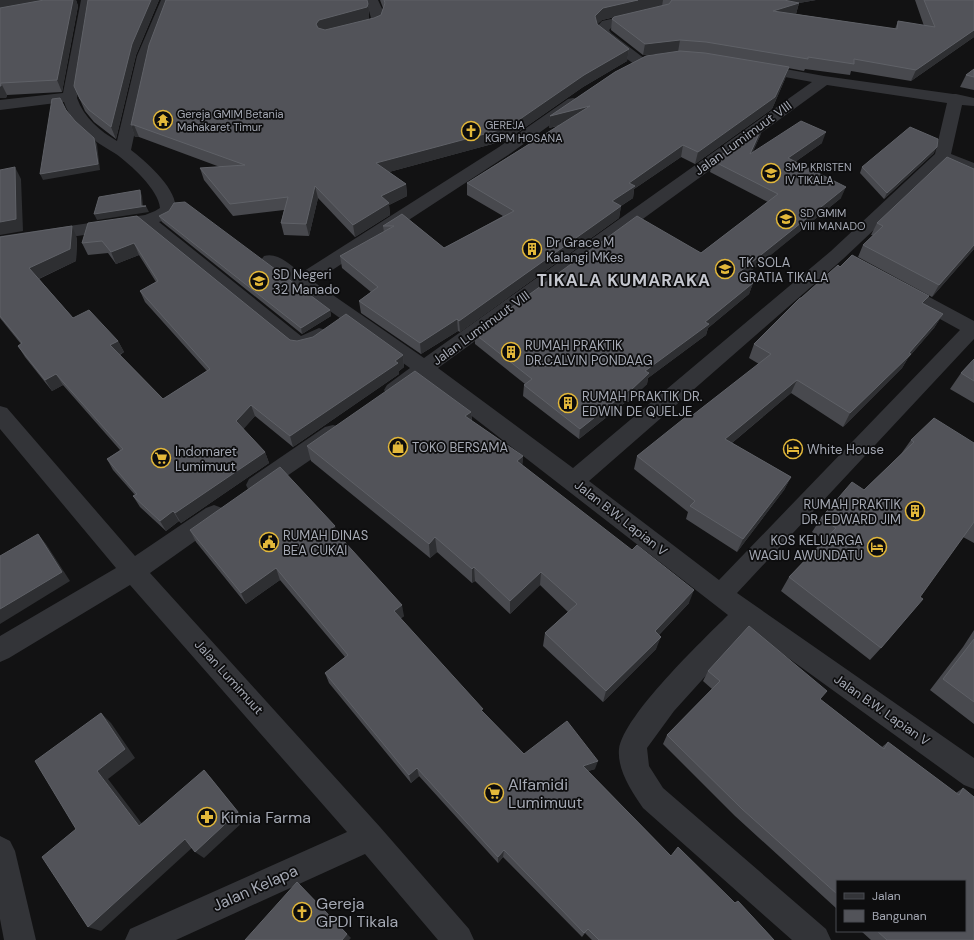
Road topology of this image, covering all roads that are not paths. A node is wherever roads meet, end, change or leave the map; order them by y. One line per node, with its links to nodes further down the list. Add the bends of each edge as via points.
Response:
1 (82, 0): 10 (street)
2 (167, 0): 14 (street, via 144,56)
3 (372, 0): 5 (street, via 378,15 376,22)
4 (656, 12): 7 (street, via 607,24 602,29 606,36 645,62)
5 (340, 32)
6 (746, 66): 8 (street)
7 (625, 69)
8 (824, 80): 11 (street); 24 (street, Jalan Lumimuut VIII)
9 (583, 95): 21 (street, via 505,150)
10 (70, 97): 13 (street); 14 (street, via 76,112 90,128 112,146)
11 (956, 98): 12 (street); 15 (street)
12 (974, 102)
13 (0, 105)
14 (123, 151): 17 (street, via 169,201 163,215)
15 (943, 156): 16 (street); 28 (street, via 843,259)
16 (974, 169)
17 (145, 220): 18 (street); 22 (street, via 300,345)
18 (0, 242)
19 (270, 260): 21 (street, Jalan B.W. Lapian V)
20 (884, 281): 23 (street)
21 (301, 282): 22 (street, Jalan B.W. Lapian V)
22 (348, 315): 24 (street, Jalan B.W. Lapian V)
23 (973, 329): 30 (street)
24 (425, 369): 25 (street, Jalan Lumimuut VIII); 28 (street, Jalan B.W. Lapian V)
25 (379, 400)
26 (0, 414): 29 (street, Jalan Lumimuut)
27 (347, 423): 29 (street)
28 (573, 480): 30 (street, Jalan B.W. Lapian V)
29 (133, 571): 32 (street); 34 (street, Jalan Lumimuut)
30 (720, 595): 31 (street, Jalan B.W. Lapian V)
31 (746, 614): 33 (street, Jalan B.W. Lapian V); 39 (street, via 659,708 633,747 633,763 638,777 653,798)
32 (0, 650)
33 (974, 775)
34 (370, 837): 37 (street, Jalan Kelapa); 38 (street, Jalan Lumimuut)
35 (0, 851): 36 (street)
36 (20, 940)
37 (141, 940)
38 (458, 940)
39 (815, 940)

